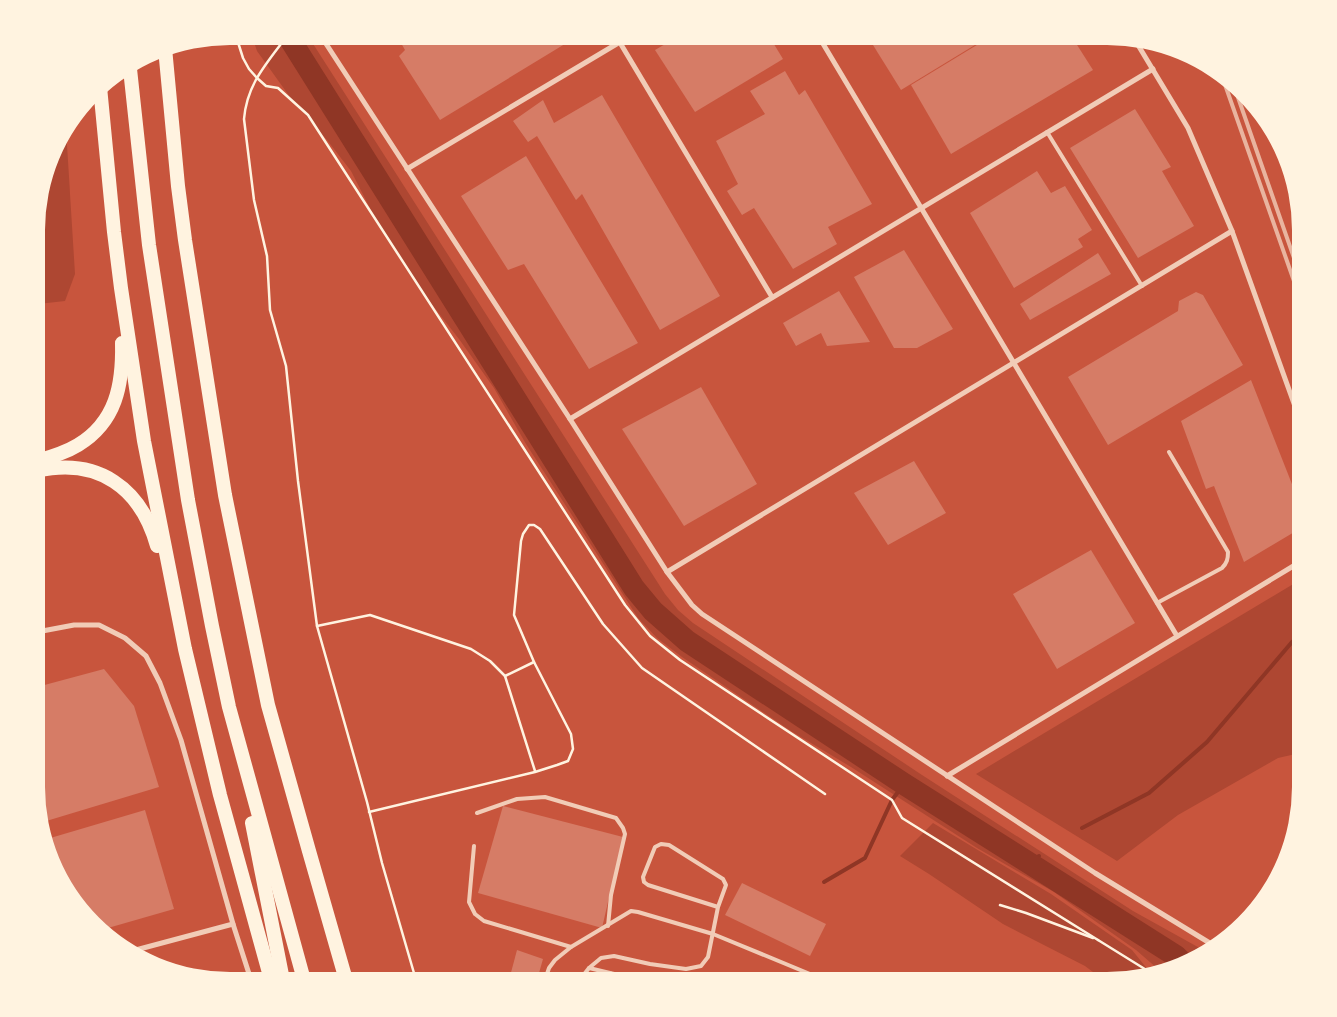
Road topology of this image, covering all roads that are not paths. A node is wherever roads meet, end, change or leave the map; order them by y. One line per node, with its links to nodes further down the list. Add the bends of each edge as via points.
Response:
1 (327, 45): 11 (street)
2 (615, 45): 11 (street)
3 (622, 45): 16 (street)
4 (824, 45): 12 (street)
5 (1141, 49): 7 (street)
6 (166, 57): 45 (highway, via 184,240 224,495 268,705)
7 (1153, 69): 10 (street); 13 (street, via 1188,128)
8 (131, 74): 29 (highway, via 149,245 188,500)
9 (101, 97): 15 (highway)
10 (1047, 132): 12 (street); 14 (lane)
11 (407, 169): 19 (street)
12 (921, 208): 16 (street); 17 (street)
13 (1232, 231): 14 (street); 18 (street)
14 (1142, 286): 17 (street)
15 (121, 288): 21 (highway, via 122,368 116,399 91,436 77,446); 28 (highway, via 144,441)
16 (772, 297): 19 (street)
17 (1013, 363): 24 (street); 25 (street)
18 (1292, 398)
19 (570, 419): 24 (street)
20 (1168, 452): 25 (lane, via 1228,552 1228,558 1222,568)
21 (45, 459)
22 (45, 470): 28 (highway, via 85,469 110,479 135,500 153,533)
23 (1292, 567): 27 (street)
24 (668, 572): 30 (street, via 702,614)
25 (1157, 603): 27 (street)
26 (45, 630): 34 (street, via 74,625 99,626 125,638 146,656 160,683 181,740)
27 (1177, 636): 30 (street)
28 (185, 649): 42 (highway)
29 (229, 707): 43 (highway); 44 (highway)
30 (947, 776): 37 (street)
31 (477, 813): 35 (lane, via 517,799 546,797 616,818 625,834 611,895)
32 (474, 846): 38 (lane, via 469,902 475,914 484,920)
33 (718, 907): 33 (lane, via 726,885 723,879 669,845 654,847 644,882); 36 (lane)
34 (233, 924): 39 (street); 41 (street)
35 (608, 926): 36 (lane, via 631,912 638,912); 38 (lane)
36 (712, 934): 40 (lane, via 708,958 701,966 686,969 614,956 601,958); 49 (lane)
37 (1208, 942)
38 (571, 947): 46 (lane, via 555,960)
39 (141, 949)
40 (589, 968): 47 (lane); 48 (lane)
41 (248, 972)
42 (269, 972)
43 (281, 972)
44 (302, 972)
45 (344, 972)
46 (548, 972)
47 (586, 972)
48 (606, 972)
49 (805, 972)

